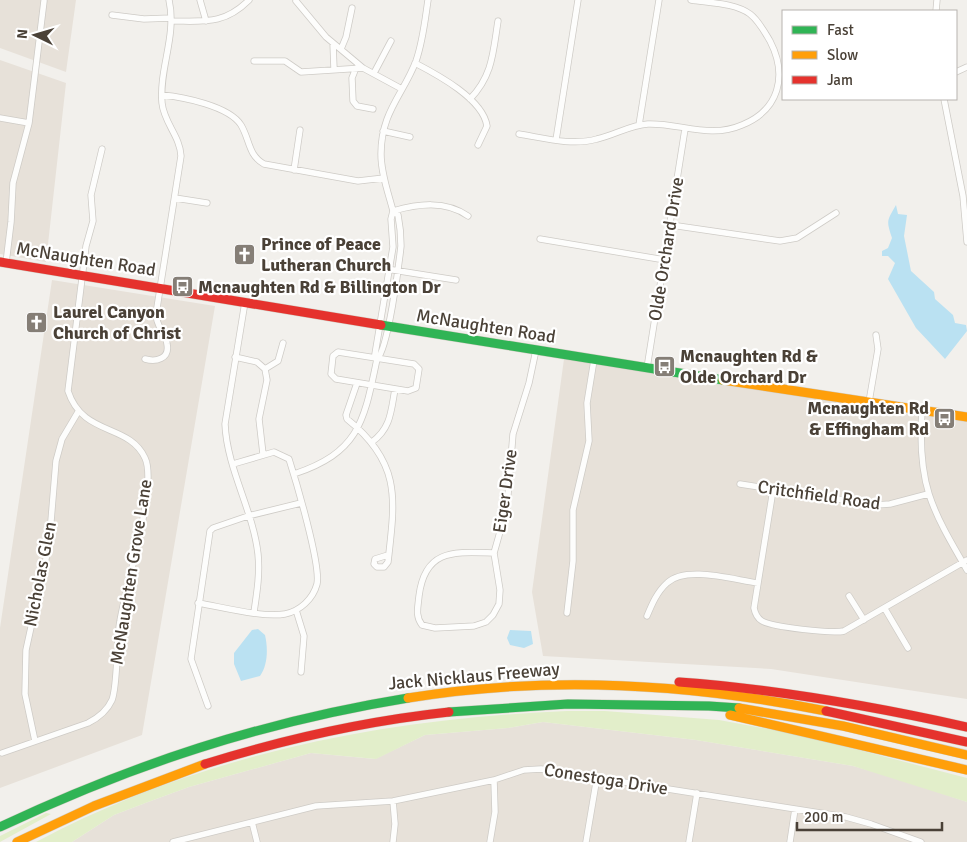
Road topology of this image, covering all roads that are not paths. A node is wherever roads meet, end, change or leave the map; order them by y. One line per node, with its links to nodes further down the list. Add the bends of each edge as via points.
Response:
1 (168, 0): 12 (street)
2 (200, 0): 14 (street)
3 (249, 0): 14 (street, via 237,12 219,20)
4 (428, 0): 19 (street)
5 (578, 0): 37 (street)
6 (658, 0): 31 (street)
7 (692, 0): 32 (street, via 728,6 749,14 760,25 777,58 779,70 776,92 762,114 731,128 711,131)
8 (44, 1): 30 (street)
9 (296, 1): 16 (street, via 311,22)
10 (352, 8): 17 (street)
11 (112, 16): 12 (street)
12 (172, 20): 14 (street); 25 (street)
13 (498, 20): 26 (street, via 489,71)
14 (206, 21)
15 (391, 41): 23 (street)
16 (333, 43): 17 (street); 22 (street)
17 (341, 49): 21 (street)
18 (254, 61): 22 (street, via 282,60 301,72)
19 (415, 63): 24 (street); 26 (street)
20 (356, 68): 21 (street); 22 (street); 28 (street, via 352,78 353,102)
21 (363, 68): 23 (street)
22 (334, 69)
23 (374, 73): 24 (street)
24 (400, 88): 34 (street)
25 (162, 95): 40 (street, via 188,98 232,116 241,125 249,148 258,160 272,167); 42 (street, via 163,111 178,137 181,150)
26 (470, 99): 38 (street, via 486,119 484,136)
27 (944, 100): 49 (street, via 963,196)
28 (373, 109)
29 (0, 118): 30 (street)
30 (29, 122): 51 (street, via 14,175)
31 (639, 125): 32 (street); 37 (street, via 596,140)
32 (685, 129): 47 (street, Olde Orchard Drive)
33 (300, 130): 40 (street)
34 (383, 131): 36 (street); 41 (street, via 381,155)
35 (518, 134): 37 (street)
36 (410, 137)
37 (556, 140)
38 (478, 145)
39 (102, 149): 54 (street, via 91,195 93,221)
40 (294, 170): 41 (street, via 358,181)
41 (384, 178): 44 (street)
42 (175, 198): 43 (street); 56 (street)
43 (207, 203)
44 (393, 211): 46 (street, via 431,204); 52 (street); 53 (street, via 398,214 400,225)
45 (836, 213): 47 (street, via 797,238 780,241)
46 (468, 216)
47 (671, 225): 50 (street, Olde Orchard Drive)
48 (540, 239): 50 (street)
49 (967, 242)
50 (665, 260): 66 (street, Olde Orchard Drive)
51 (3, 263): 54 (main road, McNaughten Road)
52 (389, 270): 53 (street); 58 (street)
53 (397, 271): 55 (street); 58 (street)
54 (82, 275): 56 (main road, McNaughten Road); 73 (street, via 68,383)
55 (456, 280)
56 (160, 288): 57 (main road, McNaughten Road); 63 (street, via 156,318 167,349 160,360)
57 (245, 302): 58 (main road, McNaughten Road); 62 (street)
58 (385, 326): 61 (main road, McNaughten Road); 64 (street, via 375,354)
59 (876, 335): 71 (street, via 878,348)
60 (283, 343): 67 (street, via 278,360)
61 (536, 350): 65 (main road, McNaughten Road); 85 (street, Eiger Drive, via 513,434 507,507)
62 (235, 357): 67 (street, via 257,362); 78 (street, via 225,424)
63 (145, 359)
64 (377, 359): 68 (street, via 338,352 333,356 333,377); 69 (street); 70 (street, via 417,366 416,388 411,391)
65 (594, 360): 66 (main road, McNaughten Road); 95 (street, via 587,403 589,441 573,510 573,561)
66 (647, 368): 71 (main road, McNaughten Road)
67 (265, 369): 77 (street, via 267,380 259,419)
68 (357, 383): 69 (street); 75 (street, via 346,415)
69 (372, 384): 70 (street); 75 (street)
70 (395, 388): 76 (street, via 388,425)
71 (869, 402): 72 (main road, McNaughten Road)
72 (922, 410): 74 (main road, McNaughten Road); 82 (street, via 921,460)
73 (78, 412): 104 (street, Nicholas Glen, via 62,440 56,461 49,545 26,650 25,694); 104 (street, McNaughten Grove Lane, via 137,445 147,464 146,487 120,620 112,700 92,721)
74 (967, 418)
75 (359, 429): 76 (street); 79 (street, via 327,461)
76 (372, 442): 86 (street, via 392,490 394,518)
77 (263, 454): 78 (street); 79 (street, via 282,454 289,459)
78 (233, 464): 84 (street)
79 (294, 474): 83 (street)
80 (740, 484): 81 (street, Critchfield Road)
81 (773, 490): 82 (street, Critchfield Road, via 876,505); 89 (street)
82 (928, 494): 87 (street, via 936,516)
83 (301, 503): 84 (street); 93 (street, via 318,578 313,594 305,605)
84 (248, 516): 91 (street, via 210,531); 94 (street, via 259,572)
85 (494, 553): 85 (street, Eiger Drive, via 501,596 488,620 471,627 435,628 420,623 417,615 420,586 429,566 456,552)
86 (388, 555)
87 (965, 561): 88 (street); 92 (street)
88 (967, 570)
89 (758, 583): 96 (street, via 699,574 674,577 660,590); 97 (street, via 754,608 757,616 767,623 838,633)
90 (849, 596): 97 (street)
91 (198, 603): 94 (street); 102 (street, via 191,659)
92 (885, 609): 97 (street); 98 (street)
93 (296, 610): 94 (street, via 276,614); 99 (street, via 304,636)
94 (254, 612)
95 (567, 613)
96 (647, 616)
97 (864, 620)
98 (908, 648)
99 (301, 672)
100 (630, 685): 103 (main road, via 656,680 770,689 856,703); 105 (main road, Jack Nicklaus Freeway, via 768,699 851,714); 115 (main road, Jack Nicklaus Freeway, via 533,685 446,692 308,715 157,760 92,785)
101 (654, 705): 107 (main road, Jack Nicklaus Freeway, via 716,706 776,714); 108 (main road, via 733,715); 116 (main road, Jack Nicklaus Freeway, via 492,706 406,716 309,734 179,772 98,803)
102 (208, 706)
103 (967, 727)
104 (35, 741): 106 (street, McNaughten Grove Lane)
105 (967, 742)
106 (2, 753)
107 (967, 755)
108 (967, 770)
109 (597, 777): 110 (street, Conestoga Drive, via 541,769 524,770); 111 (street, Conestoga Drive); 121 (street)
110 (494, 780): 112 (street, Conestoga Drive); 120 (street)
111 (697, 793): 113 (street, Conestoga Drive); 122 (street)
112 (393, 801): 114 (street, Conestoga Drive, via 330,804); 119 (street)
113 (795, 809): 123 (street); 124 (street, Conestoga Drive, via 856,819)
114 (252, 822): 117 (street, Conestoga Drive); 118 (street)
115 (0, 827)
116 (17, 842)
117 (174, 842)
118 (257, 842)
119 (393, 842)
120 (490, 842)
121 (586, 842)
122 (689, 842)
123 (790, 842)
124 (921, 842)

